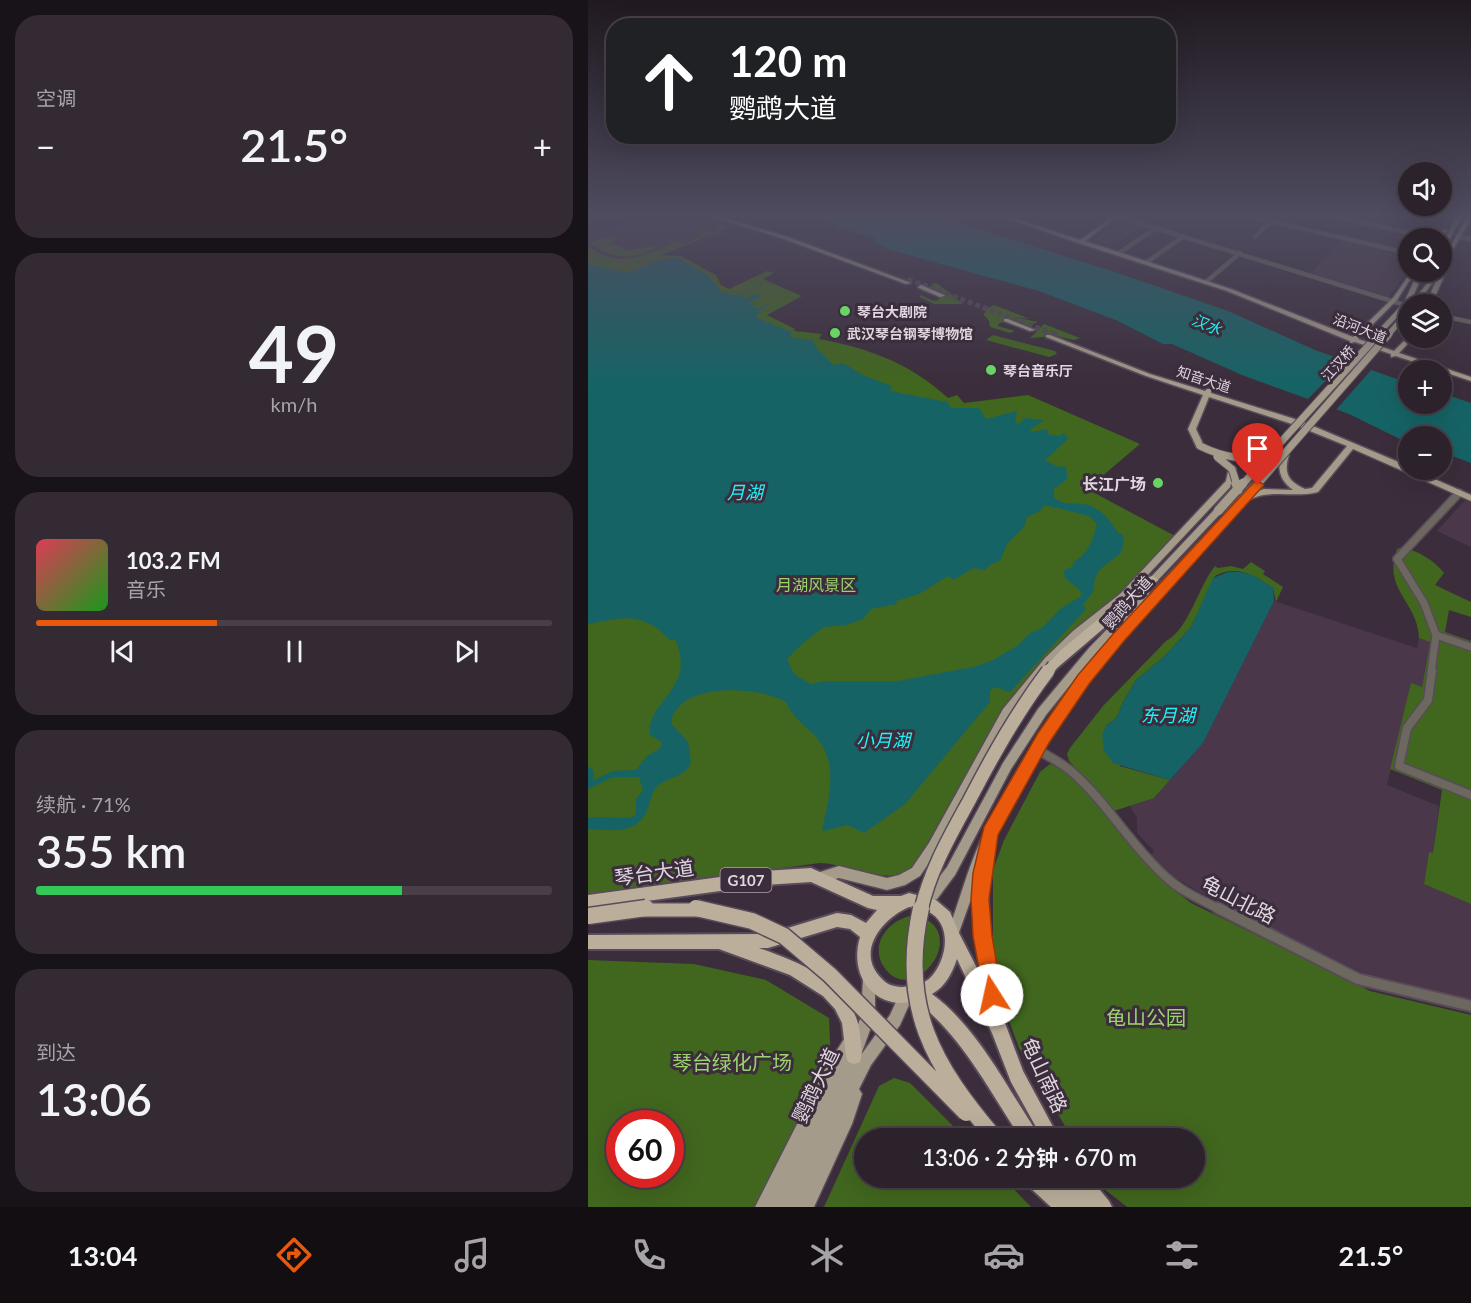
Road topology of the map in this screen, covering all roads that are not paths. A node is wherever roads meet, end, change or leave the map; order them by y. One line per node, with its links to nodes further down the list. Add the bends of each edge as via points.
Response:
1 (883, 272): 2 (main road, via 908,281)
2 (886, 272)
3 (1172, 272): 27 (main road, 沿河大道)
4 (1177, 272): 7 (main road, 沿河大道)
5 (1217, 272): 7 (street)
6 (1301, 272): 17 (street)
7 (1206, 282): 27 (main road, 沿河大道, via 1291,312)
8 (1406, 282): 17 (main road)
9 (1422, 282): 13 (main road)
10 (1424, 282): 13 (main road)
11 (1428, 282): 15 (main road)
12 (921, 287): 16 (main road)
13 (1420, 287): 14 (main road)
14 (1416, 294)
15 (1417, 294)
16 (942, 296)
17 (1392, 301): 18 (street); 27 (main road)
18 (1398, 302)
19 (1398, 318): 34 (main road, 江汉桥, bridge)
20 (1452, 318): 22 (street)
21 (1006, 320): 24 (main road)
22 (1471, 322)
23 (1398, 324): 35 (main road, 江汉桥, bridge)
24 (1032, 330)
25 (1048, 336): 33 (main road, 知音大道, via 1148,375)
26 (1057, 336): 33 (main road, 知音大道)
27 (1353, 341): 29 (main road, 沿河大道)
28 (1401, 348): 29 (main road)
29 (1394, 355): 30 (main road, 沿河大道); 32 (main road, 沿河大道)
30 (1408, 360)
31 (1452, 375): 32 (main road, 沿河大道)
32 (1471, 380)
33 (1208, 392): 36 (main road, 知音大道); 37 (main road, via 1192,429)
34 (1285, 439): 38 (main road, 鹦鹉大道, bridge)
35 (1295, 443): 39 (main road, 鹦鹉大道, bridge)
36 (1352, 445): 40 (main road, 知音大道); 44 (main road, via 1318,487)
37 (1200, 446): 38 (main road, bridge, via 1240,459); 41 (main road, bridge)
38 (1274, 451): 43 (main road, 鹦鹉大道, bridge)
39 (1285, 455): 44 (main road, via 1282,474 1293,487); 47 (main road, 鹦鹉大道, bridge)
40 (1398, 464)
41 (1232, 470): 43 (main road, bridge); 54 (main road, via 1230,482 1123,596 1048,661 1007,712 916,872 886,884 838,872)
42 (1432, 480): 45 (main road, 知音大道)
43 (1238, 490): 48 (main road, 鹦鹉大道, bridge)
44 (1304, 492): 47 (main road, via 1265,490)
45 (1459, 493): 46 (main road, 知音大道); 49 (street, via 1397,559 1424,603)
46 (1471, 498)
47 (1244, 500): 51 (main road, 鹦鹉大道, bridge, via 1084,679)
48 (1153, 579): 55 (main road, 鹦鹉大道, via 1141,599 1042,712 1007,766 942,885 933,895); 69 (highway, bridge, via 1053,665 1014,719 943,850 925,892 915,941 921,1019 932,1049)
49 (1436, 635): 50 (street); 52 (street, via 1428,700 1407,728 1399,766)
50 (1471, 647)
51 (1036, 749): 53 (main road, 鹦鹉大道); 65 (street, 龟山北路, via 1074,773 1135,845 1182,890 1358,979)
52 (1471, 795)
53 (990, 833): 60 (main road); 66 (main road, via 980,899 988,978)
54 (821, 878): 56 (highway, 琴台大道 / G107, via 811,874 764,878); 57 (highway, 琴台大道 / G107, via 873,903)
55 (919, 900): 57 (highway, G107); 60 (highway, via 941,911)
56 (588, 902)
57 (898, 902): 59 (highway, via 879,915)
58 (588, 916): 68 (highway, bridge, via 648,908 695,908 752,921 784,936 830,975)
59 (867, 934): 61 (highway, via 851,921 837,920 768,941); 63 (highway, via 863,956)
60 (953, 934): 64 (highway, via 950,963 942,976 931,987); 66 (highway, 龟山南路)
61 (715, 941): 62 (highway); 67 (highway, via 773,960 813,981 842,1007 850,1021)
62 (588, 942)
63 (870, 976): 64 (highway, via 885,991); 67 (main road, 鹦鹉大道, via 868,1016)
64 (912, 995): 67 (main road, 鹦鹉大道, via 895,1020); 70 (highway, via 935,1004 949,1019)
65 (1471, 1006)
66 (999, 1029): 71 (highway, 龟山南路, via 1017,1076)
67 (857, 1053): 76 (main road, via 830,1074); 77 (main road, 鹦鹉大道); 78 (main road, 鹦鹉大道); 79 (main road, via 847,1119)
68 (984, 1128)
69 (986, 1128)
70 (1024, 1128)
71 (1046, 1128)
72 (1043, 1188): 75 (highway)
73 (1067, 1188): 80 (highway)
74 (1087, 1188): 81 (highway)
75 (1058, 1202)
76 (763, 1207)
77 (778, 1207)
78 (794, 1207)
79 (806, 1207)
80 (1082, 1207)
81 (1103, 1207)

